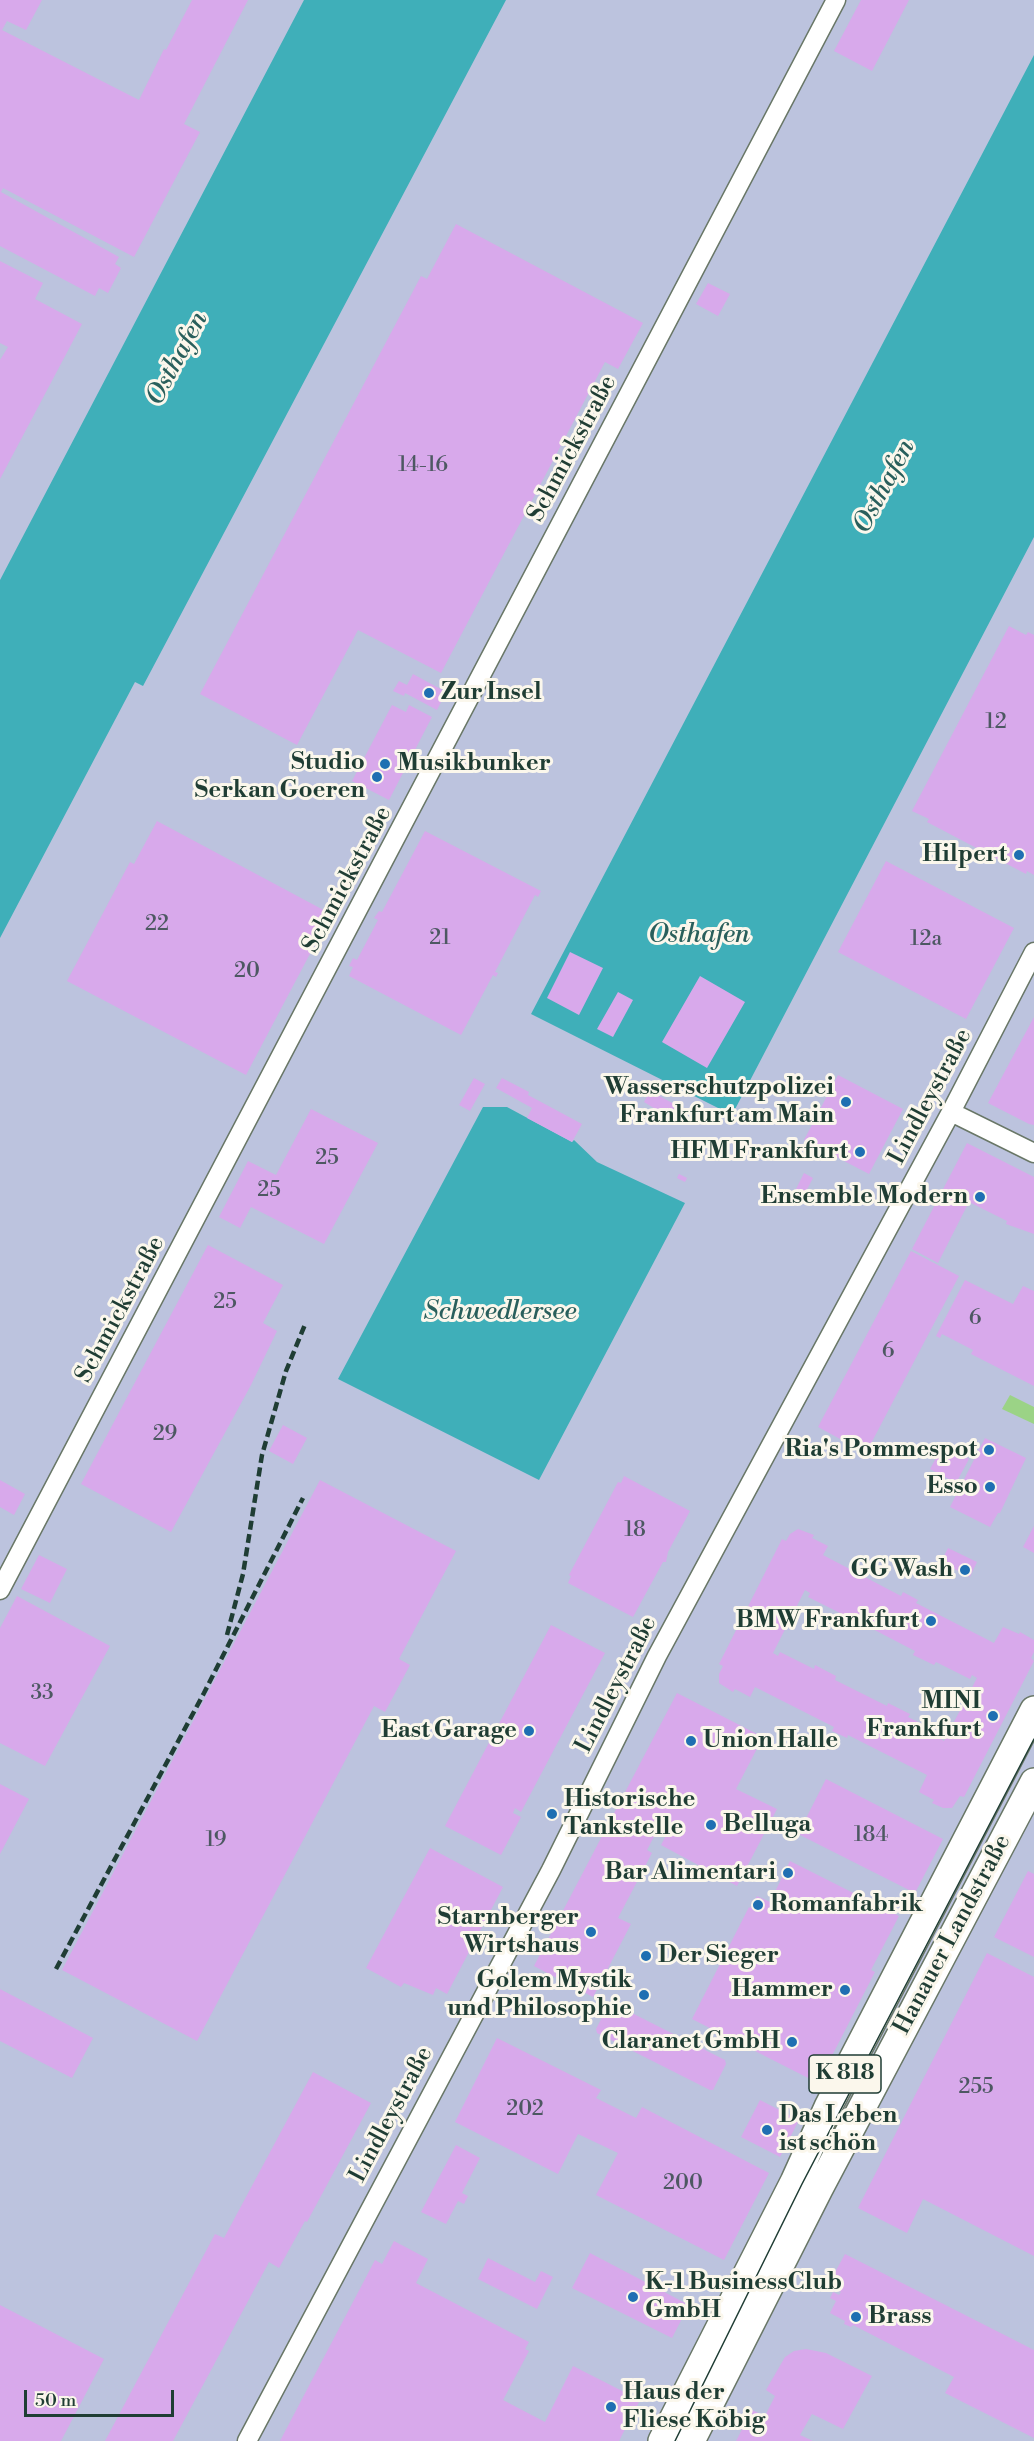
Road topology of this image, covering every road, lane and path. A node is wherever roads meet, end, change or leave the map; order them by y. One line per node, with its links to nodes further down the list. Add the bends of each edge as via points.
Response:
1 (836, 0): 5 (street, Schmickstraße)
2 (1034, 952): 3 (street, Lindleystraße)
3 (951, 1112): 4 (street); 8 (street, Lindleystraße, via 662,1645 550,1870)
4 (1034, 1153)
5 (0, 1590)
6 (1034, 1710): 9 (main road, Hanauer Landstraße / K 818, via 833,2097 790,2191)
7 (1034, 1782): 10 (main road, Hanauer Landstraße / K 818)
8 (247, 2441)
9 (662, 2441)
10 (691, 2441)

